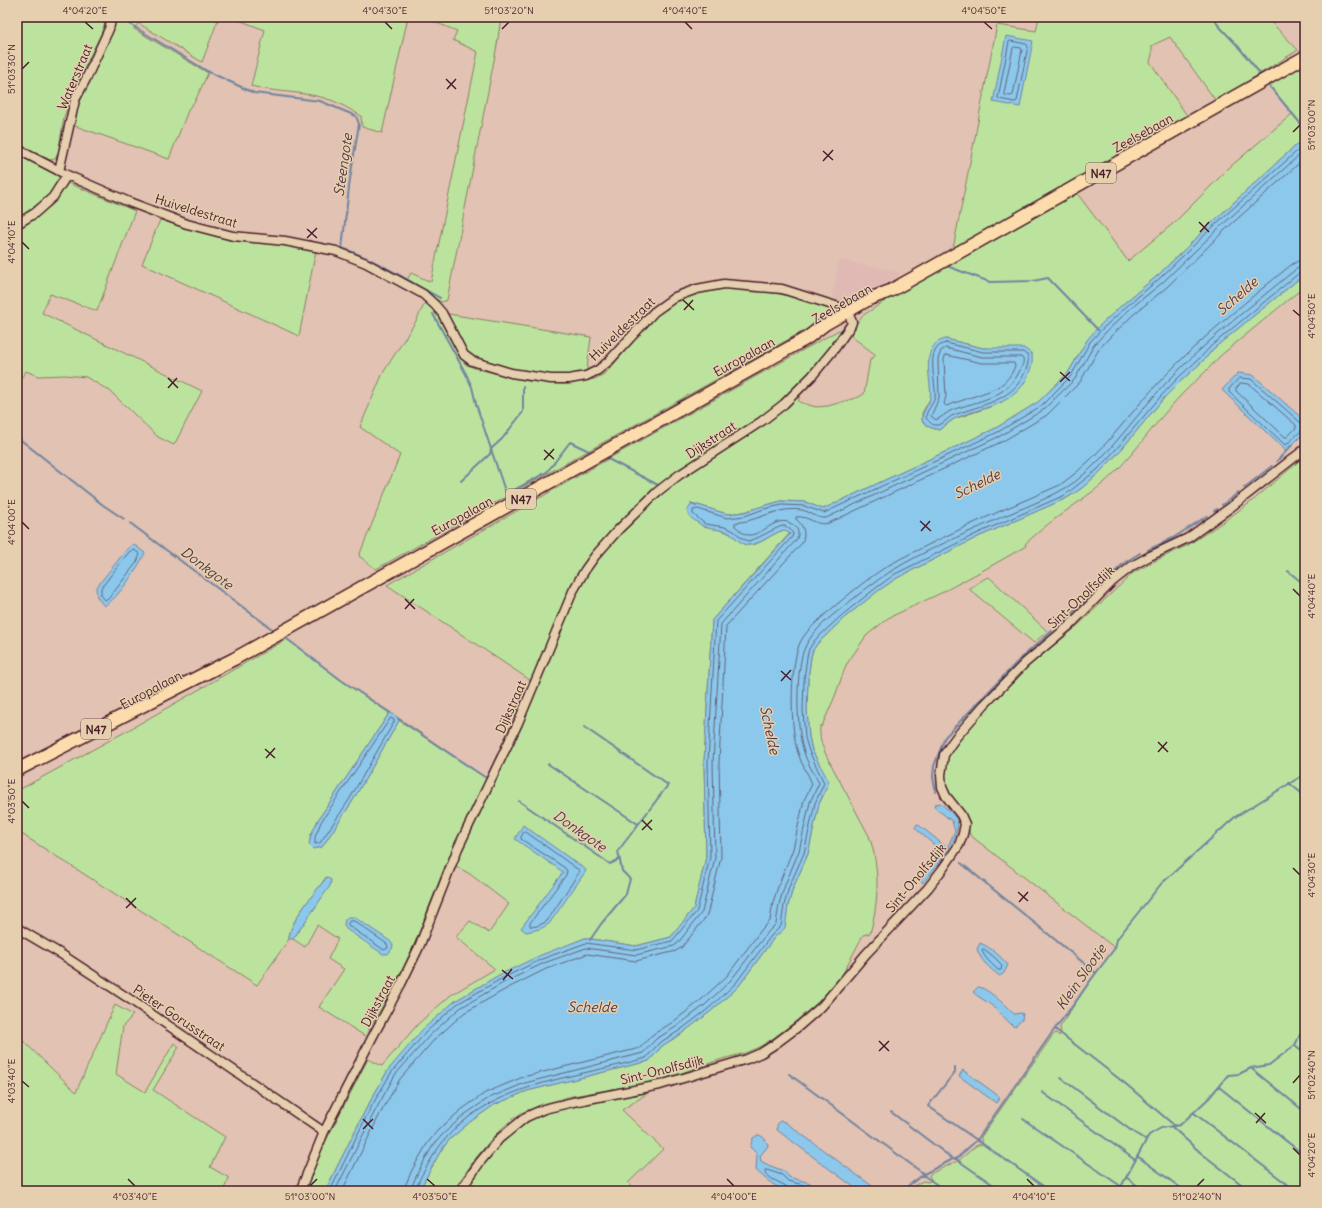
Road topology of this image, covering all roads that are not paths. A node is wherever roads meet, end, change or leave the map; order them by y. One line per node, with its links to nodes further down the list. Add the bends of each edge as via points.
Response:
1 (112, 17): 4 (street, Waterstraat, via 109,29 76,100 71,116)
2 (1305, 57): 6 (main road, Zeelsebaan / N47, via 890,291 872,305)
3 (17, 149): 4 (street, Huiveldestraat)
4 (63, 173): 5 (street, Waterstraat, via 53,197); 6 (street, Huiveldestraat, via 187,224 233,236 284,241 336,251 366,263 436,305 464,355 472,361 511,373 551,379 586,376 609,361 654,312 674,297 696,289 724,284 782,289 842,308)
5 (17, 224)
6 (848, 315): 7 (main road, Zeelsebaan / N47); 13 (street, Dijkstraat, via 851,325 835,348 784,404 666,485 618,530 585,570 573,591 518,723 458,848 407,971)
7 (807, 338): 9 (main road, Europalaan / N47)
8 (1305, 449): 15 (street, Sint-Onolfsdijk, via 1188,538 1132,566 1113,581 984,705 950,744 944,755 942,787 965,824 959,845 928,888 819,1008 799,1026 761,1053 747,1059 660,1085 544,1109 526,1117 499,1139)
9 (234, 660): 10 (main road, Europalaan / N47); 11 (main road, Europalaan / N47)
10 (17, 770)
11 (17, 778)
12 (17, 928): 13 (street, Pieter Gorusstraat, via 118,991)
13 (324, 1132): 14 (street, Dijkstraat)
14 (300, 1191)
15 (460, 1191)

